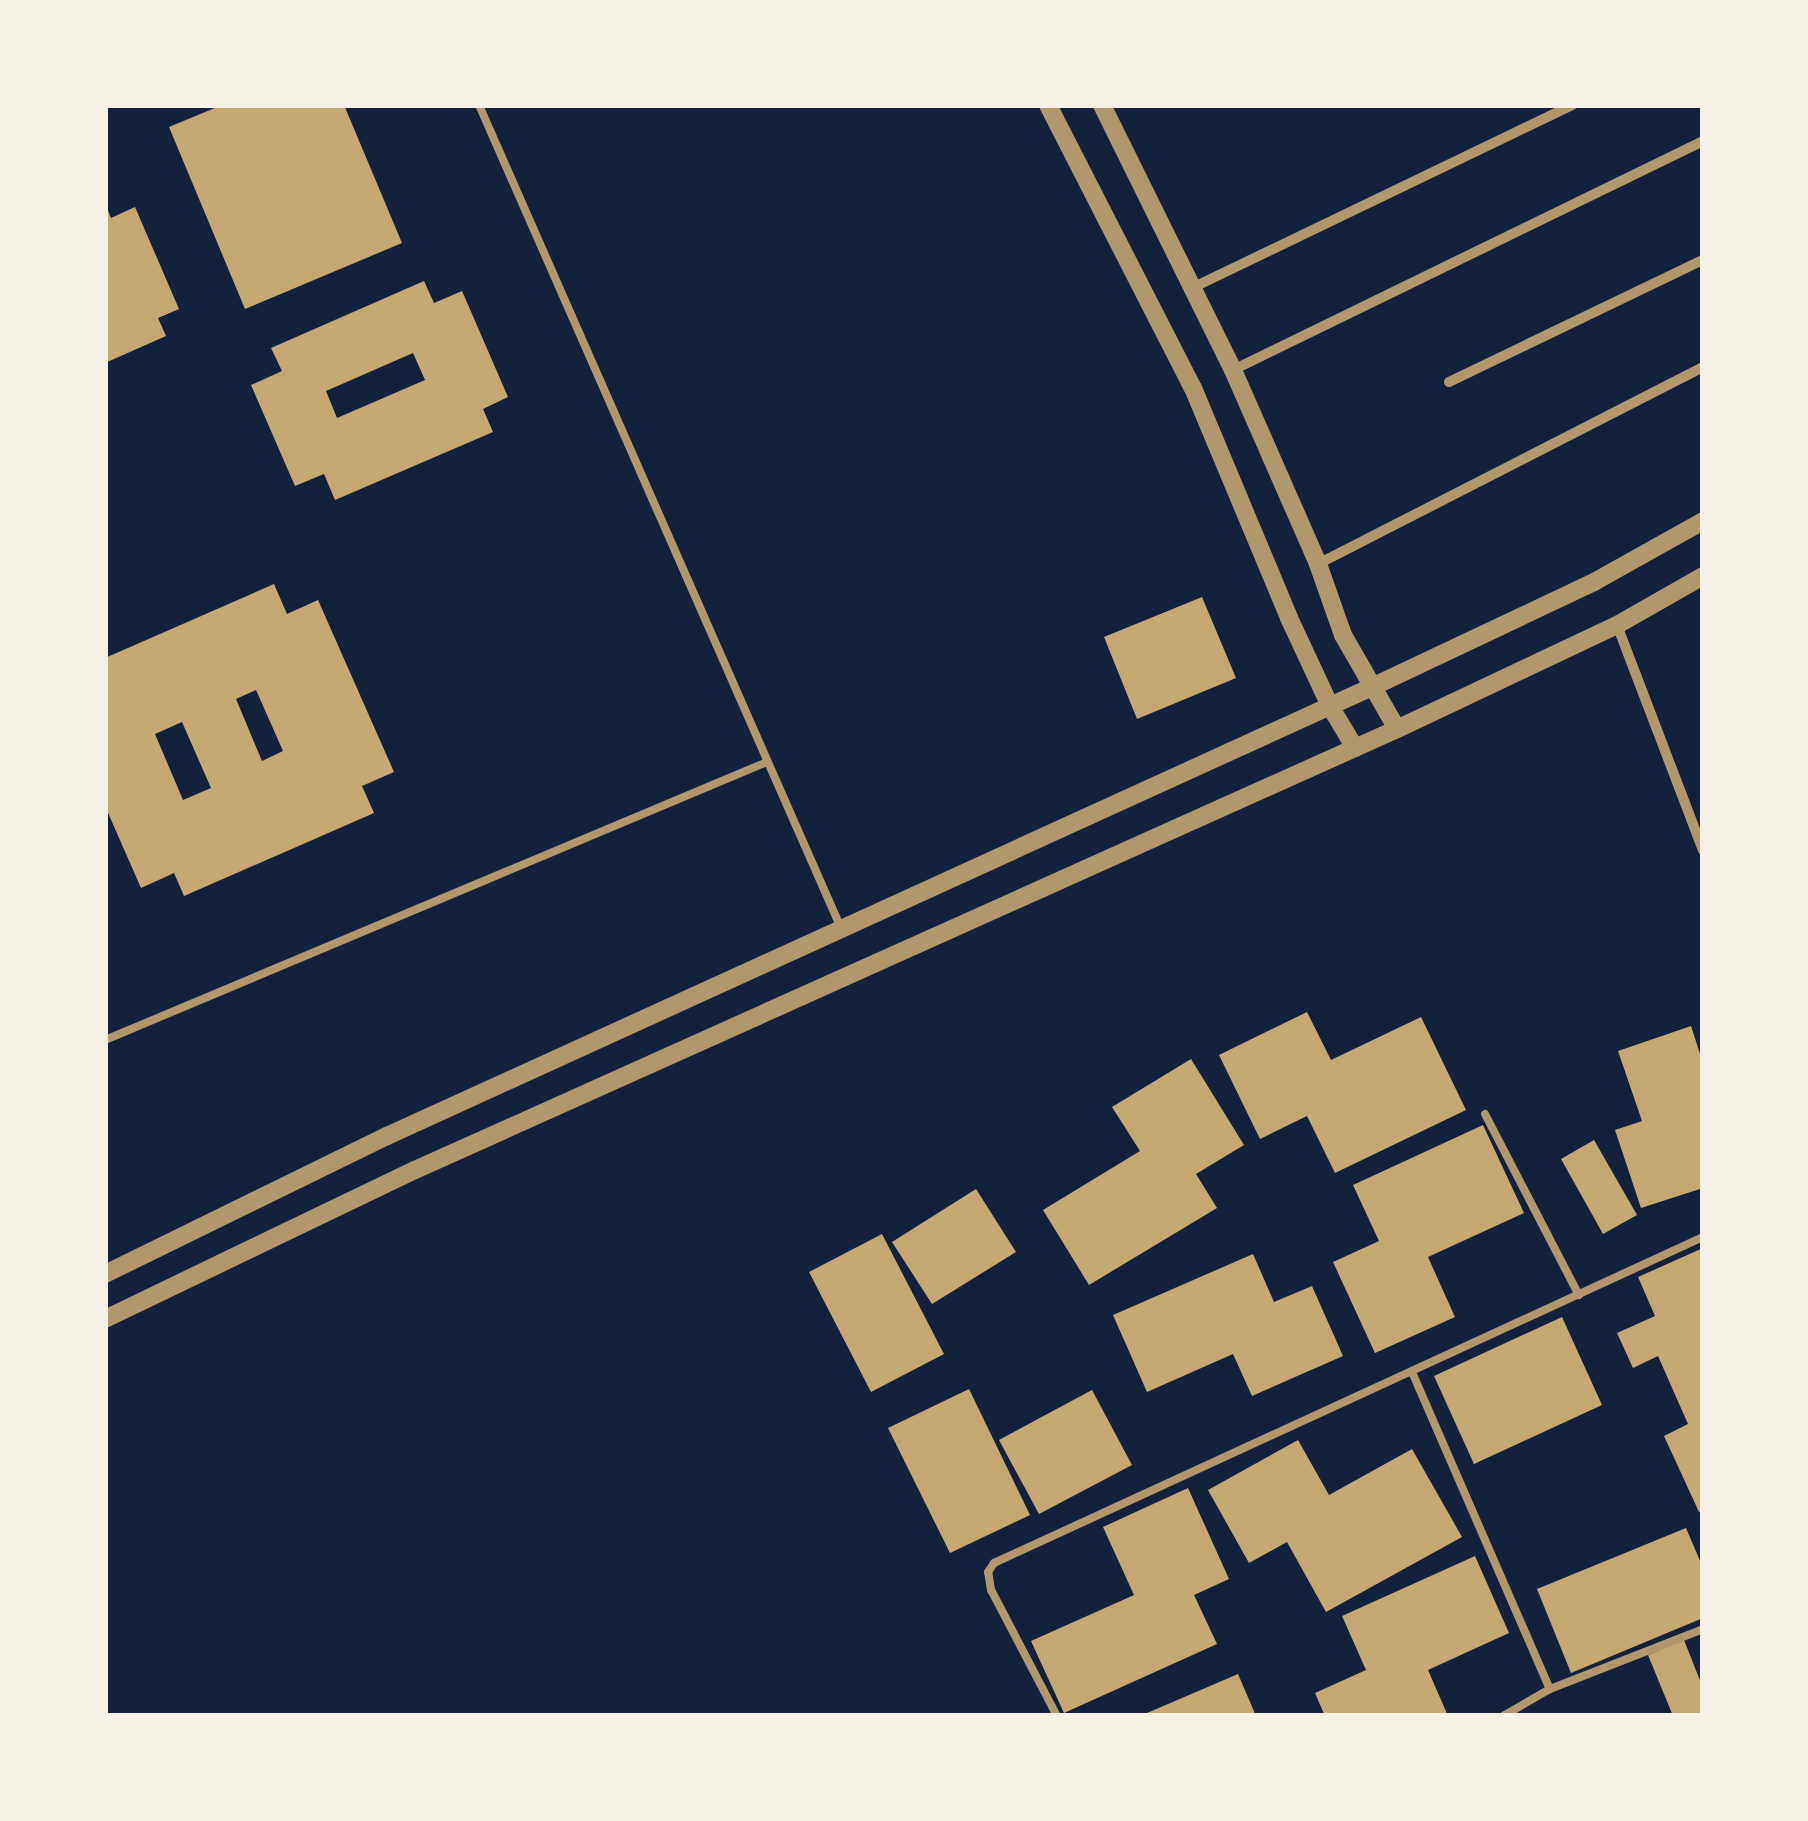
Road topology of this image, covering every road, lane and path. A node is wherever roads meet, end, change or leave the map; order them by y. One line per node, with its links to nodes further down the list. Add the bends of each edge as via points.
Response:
1 (478, 105): 19 (lane)
2 (1048, 105): 16 (street, via 1193,388)
3 (1102, 105): 7 (street)
4 (1572, 105): 7 (street)
5 (1703, 142): 9 (street)
6 (1703, 260): 10 (street)
7 (1192, 288): 9 (street)
8 (1703, 367): 12 (street)
9 (1233, 370): 12 (street)
10 (1449, 382)
11 (1703, 521): 15 (street, via 1594,582)
12 (1318, 564): 15 (street)
13 (1703, 576): 14 (street)
14 (1617, 625): 17 (street); 20 (street)
15 (1372, 687): 16 (street); 17 (street)
16 (1330, 706): 18 (street); 21 (street)
17 (1397, 729): 18 (street)
18 (1355, 748): 27 (street, via 415,1170)
19 (767, 762): 21 (lane); 22 (lane)
20 (1703, 850)
21 (840, 928): 25 (street)
22 (105, 1040)
23 (1486, 1114): 26 (lane)
24 (1703, 1237): 26 (lane)
25 (105, 1274)
26 (1579, 1295): 28 (lane)
27 (105, 1319)
28 (1412, 1372): 30 (lane); 31 (lane, via 994,1564 988,1572 991,1590)
29 (1703, 1629): 30 (lane)
30 (1550, 1689): 32 (lane)
31 (1057, 1716)
32 (1503, 1716)

